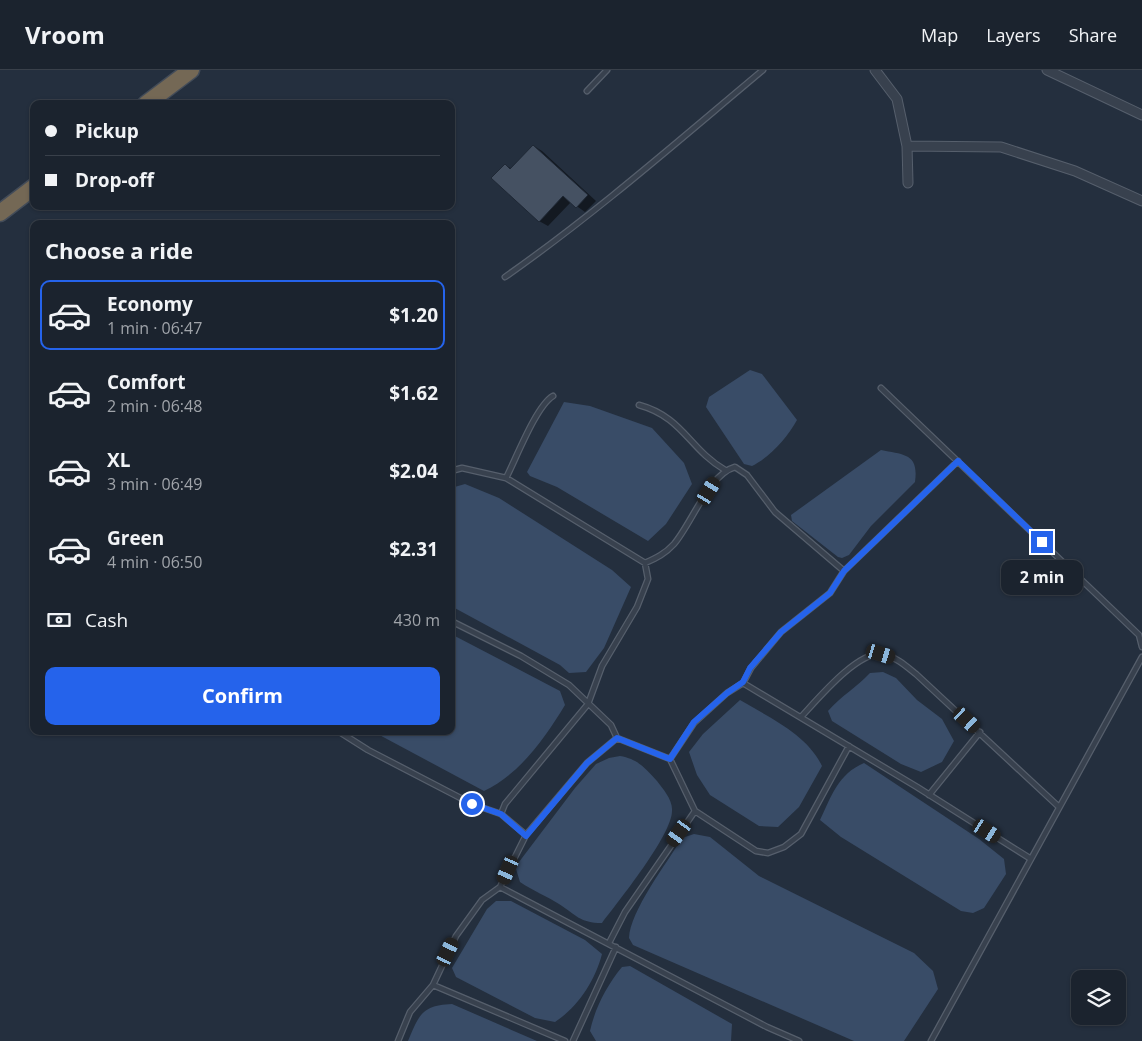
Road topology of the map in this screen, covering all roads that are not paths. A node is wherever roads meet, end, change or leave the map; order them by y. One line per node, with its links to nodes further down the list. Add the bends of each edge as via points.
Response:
1 (191, 70): 7 (highway)
2 (607, 70): 6 (lane)
3 (763, 70): 14 (lane, via 556,242)
4 (875, 70): 9 (street, via 897,98)
5 (1047, 70): 8 (street)
6 (587, 91)
7 (151, 100)
8 (1142, 115)
9 (907, 146): 10 (street); 12 (street, via 1001,147 1075,171)
10 (908, 183)
11 (30, 190): 13 (highway)
12 (1142, 202)
13 (0, 212)
14 (505, 277)
15 (881, 388): 18 (lane)
16 (553, 396): 21 (lane, via 546,400 539,412)
17 (638, 405): 20 (lane, via 657,410 709,460)
18 (958, 461): 23 (lane); 25 (lane, via 1139,635)
19 (455, 470): 21 (lane, via 462,468)
20 (725, 470): 22 (lane, via 673,545 661,556); 23 (lane, via 734,467 747,476 775,512)
21 (506, 478): 22 (lane)
22 (645, 563): 28 (lane, via 648,579 637,607 602,666)
23 (844, 571): 27 (lane, via 830,593 781,632 750,668)
24 (455, 623): 28 (lane, via 561,680)
25 (1142, 648)
26 (1142, 657): 36 (lane)
27 (743, 682): 29 (lane); 34 (lane, via 694,722)
28 (588, 704): 32 (lane, via 611,725); 38 (lane, via 505,804)
29 (801, 717): 30 (lane, via 860,661 881,654 894,658 916,674); 33 (lane)
30 (980, 732): 35 (lane); 36 (lane)
31 (344, 735): 38 (lane, via 472,804)
32 (617, 738): 34 (lane); 39 (lane, via 587,763)
33 (849, 746): 35 (lane); 37 (lane, via 801,834 784,847 768,853 756,851)
34 (670, 759): 37 (lane)
35 (929, 794): 40 (lane)
36 (1059, 807): 40 (lane)
37 (695, 810): 42 (lane, via 625,912)
38 (501, 814): 39 (lane)
39 (526, 836): 41 (lane)
40 (1031, 859): 49 (lane)
41 (500, 887): 42 (lane); 44 (lane, via 482,900 456,936)
42 (609, 943): 43 (lane)
43 (616, 947): 47 (lane); 48 (lane)
44 (433, 985): 45 (lane, via 410,1012); 46 (lane)
45 (398, 1041)
46 (565, 1041)
47 (573, 1041)
48 (799, 1041)
49 (930, 1041)

